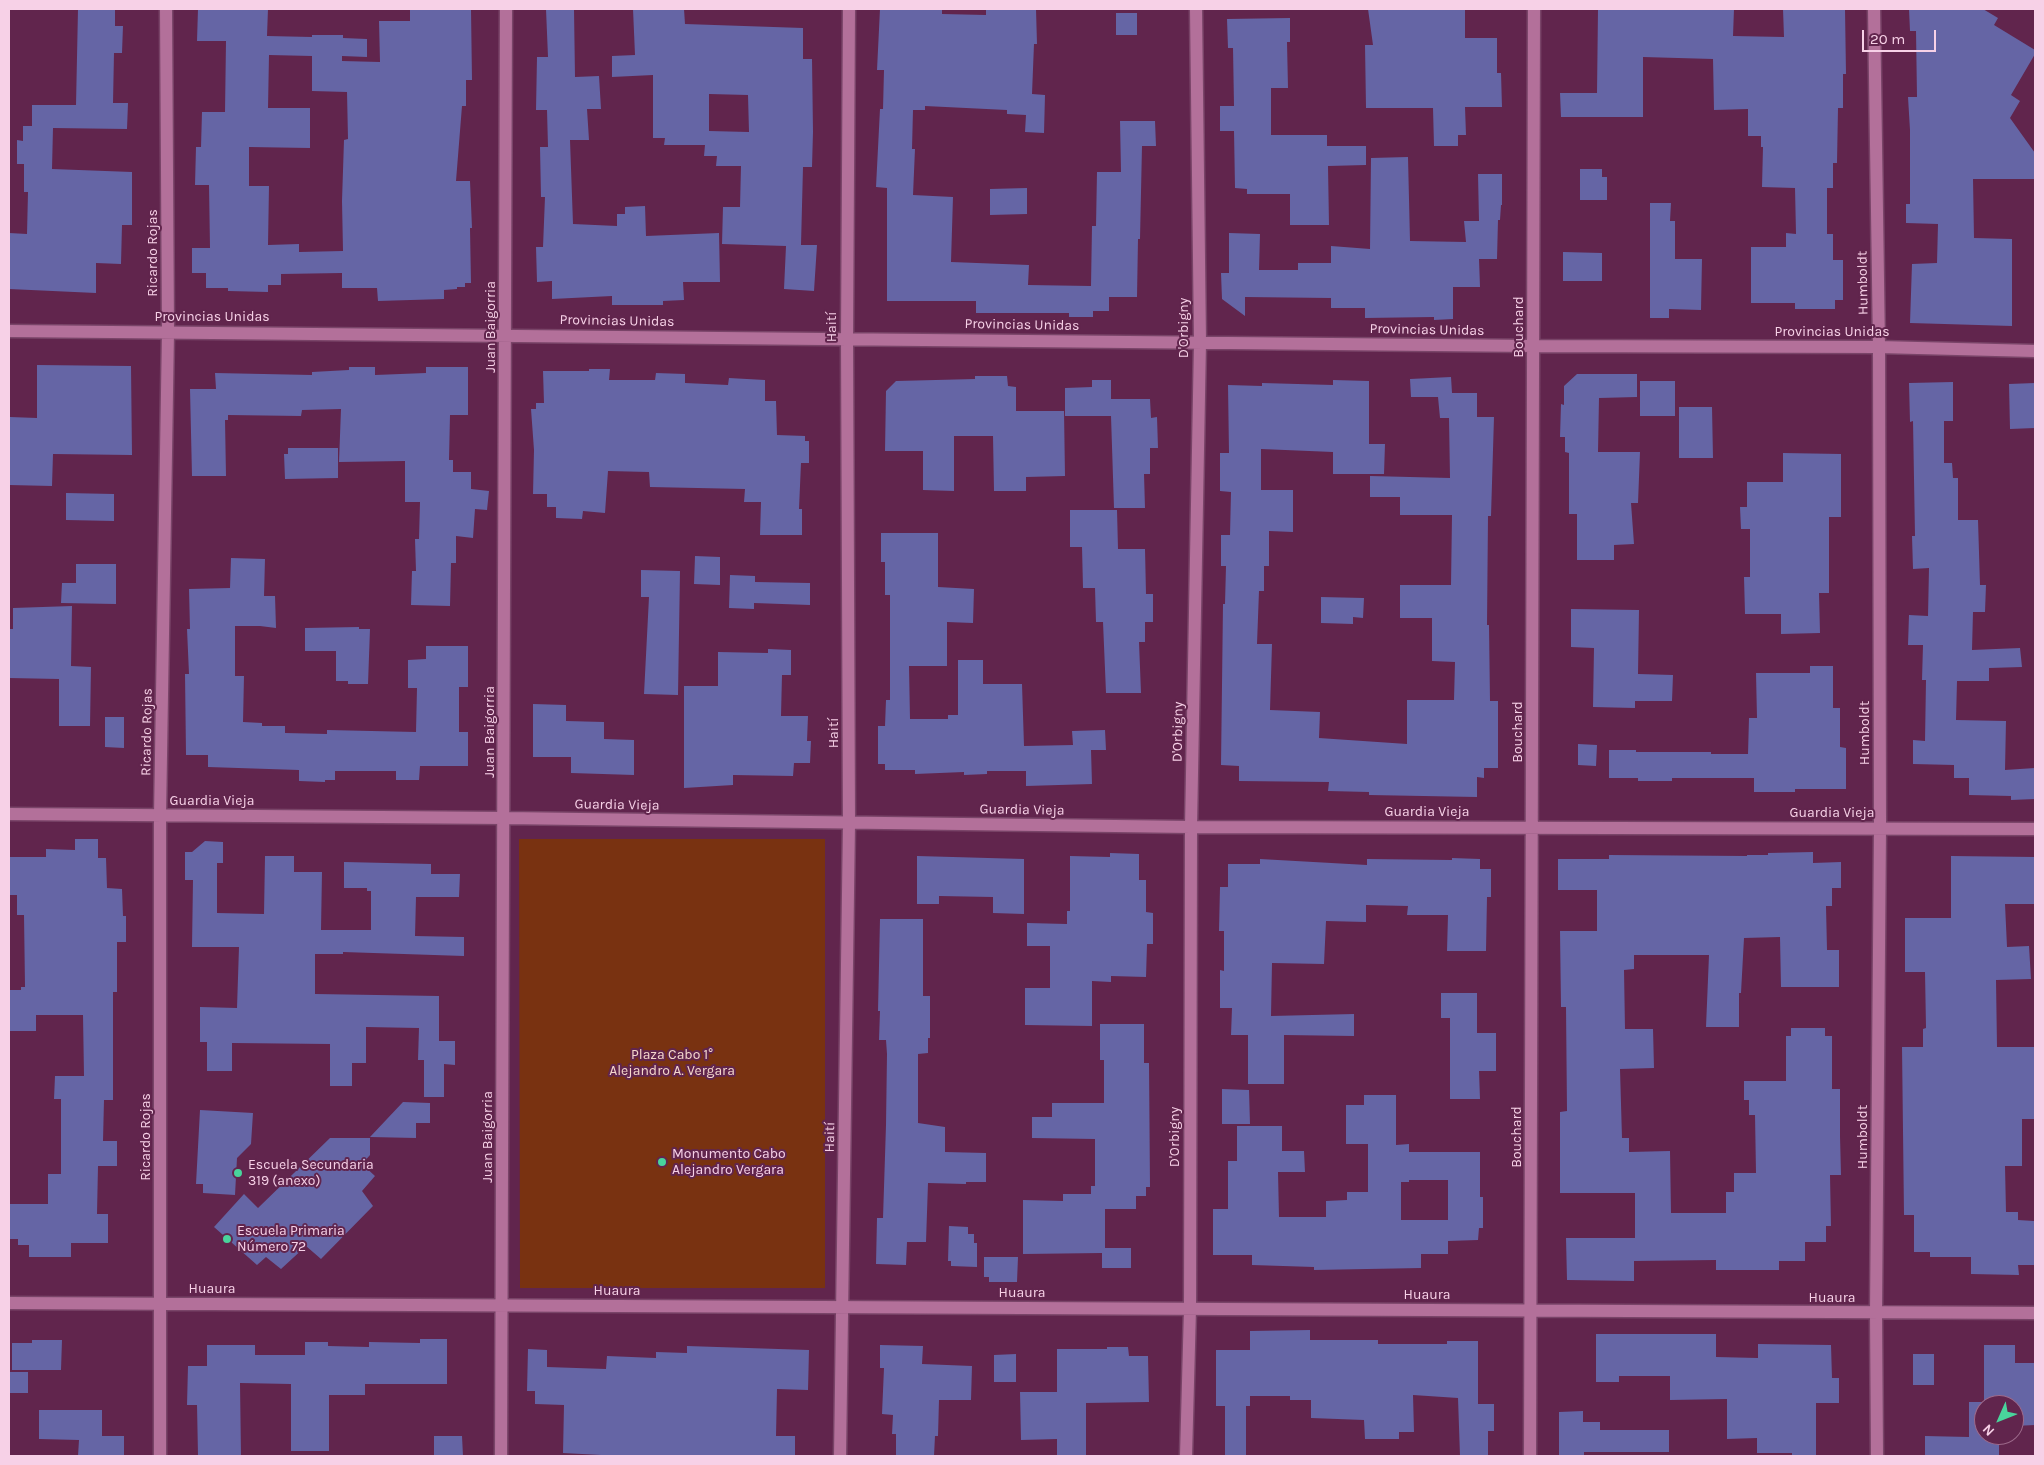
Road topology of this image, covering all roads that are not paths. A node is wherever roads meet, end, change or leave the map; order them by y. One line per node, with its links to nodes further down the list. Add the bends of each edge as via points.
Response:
1 (166, 9): 8 (street, Ricardo Rojas)
2 (506, 9): 9 (street, Juan Baigorria)
3 (849, 9): 10 (street, Haití)
4 (1196, 9): 11 (street, D'Orbigny)
5 (1534, 9): 12 (street, Bouchard)
6 (1874, 9): 13 (street, Humboldt)
7 (9, 331): 8 (street, Provincias Unidas)
8 (168, 332): 9 (street, Provincias Unidas); 16 (street, Ricardo Rojas)
9 (506, 335): 10 (street, Provincias Unidas); 17 (street, Juan Baigorria)
10 (847, 338): 11 (street, Provincias Unidas); 18 (street, Haití)
11 (1200, 342): 12 (street, Provincias Unidas); 19 (street, D'Orbigny)
12 (1534, 346): 13 (street, Provincias Unidas); 20 (street, Bouchard)
13 (1879, 347): 14 (street, Provincias Unidas); 21 (street, Humboldt)
14 (2035, 351)
15 (9, 814): 16 (street, Guardia Vieja)
16 (160, 816): 17 (street, Guardia Vieja); 24 (street, Ricardo Rojas)
17 (504, 818): 18 (street, Guardia Vieja); 25 (street, Juan Baigorria)
18 (849, 823): 19 (street, Guardia Vieja); 26 (street, Haití)
19 (1191, 827): 20 (street, Guardia Vieja); 27 (street, D'Orbigny)
20 (1533, 827): 21 (street, Guardia Vieja); 28 (street, Bouchard)
21 (1880, 828): 22 (street, Guardia Vieja); 29 (street, Humboldt)
22 (2035, 829)
23 (9, 1303): 24 (street, Huaura)
24 (161, 1303): 25 (street, Huaura); 31 (street, Ricardo Rojas)
25 (502, 1305): 26 (street, Huaura); 32 (street, Juan Baigorria)
26 (842, 1307): 27 (street, Huaura); 33 (street, Haití)
27 (1190, 1309): 28 (street, Huaura); 34 (street, D'Orbigny)
28 (1531, 1311): 29 (street, Huaura); 35 (street, Bouchard)
29 (1876, 1313): 30 (street, Huaura); 36 (street, Humboldt)
30 (2035, 1313)
31 (160, 1456)
32 (501, 1456)
33 (840, 1456)
34 (1186, 1456)
35 (1530, 1456)
36 (1878, 1456)

